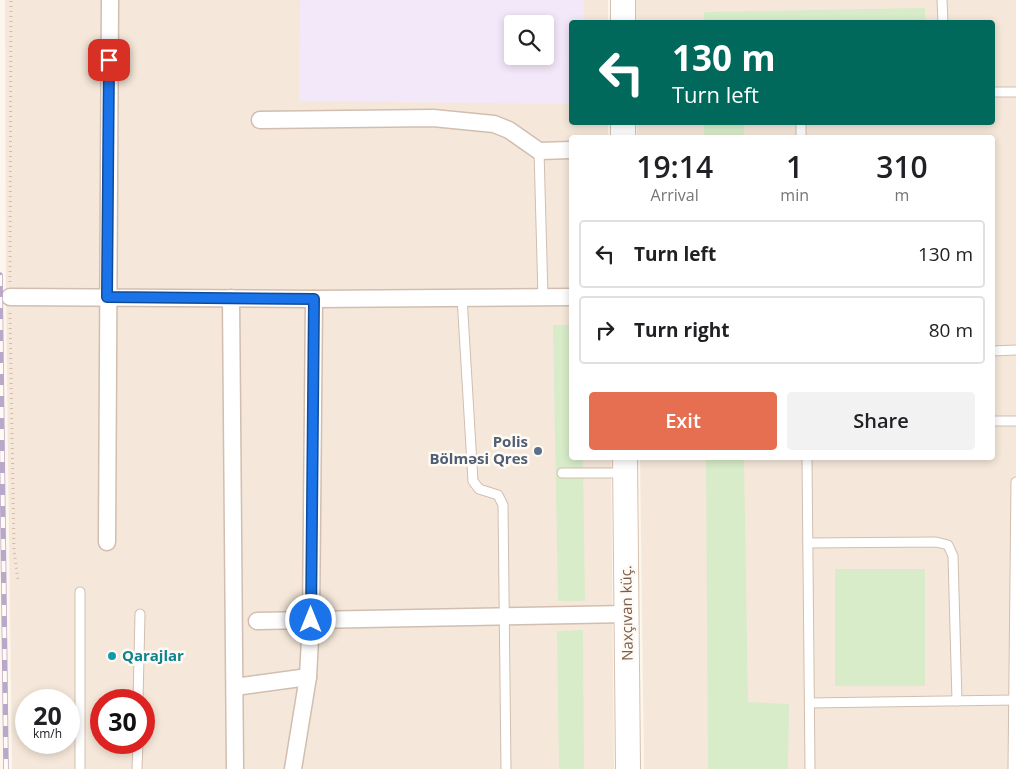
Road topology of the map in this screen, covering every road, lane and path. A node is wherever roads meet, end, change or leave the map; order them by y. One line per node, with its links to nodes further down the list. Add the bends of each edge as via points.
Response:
1 (110, 0): 13 (street)
2 (623, 0): 4 (street)
3 (942, 0): 5 (lane)
4 (623, 20)
5 (943, 20)
6 (995, 92): 7 (lane)
7 (1016, 92)
8 (260, 120): 10 (street, via 433,118 494,124 509,130)
9 (569, 150): 10 (street)
10 (539, 151): 11 (lane)
11 (543, 296): 14 (street); 15 (street)
12 (10, 297): 13 (street)
13 (107, 297): 16 (street); 26 (street)
14 (462, 297): 17 (street); 31 (lane, via 473,480 479,489 498,495 503,505)
15 (569, 297)
16 (232, 298): 17 (street); 36 (street)
17 (314, 299): 32 (street)
18 (995, 350): 19 (lane)
19 (1016, 350)
20 (995, 421): 21 (lane)
21 (1016, 421)
22 (808, 460): 27 (lane)
23 (625, 465): 24 (lane); 30 (street, Naxçıvan küç.)
24 (562, 473)
25 (1016, 482): 34 (lane)
26 (107, 542)
27 (808, 543): 38 (lane, via 936,542 948,545 953,556); 40 (lane)
28 (80, 592): 43 (lane)
29 (140, 614): 37 (lane)
30 (627, 614): 31 (street); 48 (street, Naxçıvan küç.)
31 (504, 617): 32 (street); 47 (lane)
32 (311, 620): 33 (street); 35 (street)
33 (257, 622)
34 (1015, 638): 39 (lane)
35 (308, 677): 36 (street); 46 (street)
36 (234, 687): 45 (street)
37 (138, 689)
38 (957, 700): 39 (lane); 40 (lane)
39 (1014, 700): 42 (lane)
40 (810, 702): 49 (lane)
41 (138, 754): 44 (lane)
42 (1015, 756): 50 (lane)
43 (80, 769)
44 (137, 769)
45 (235, 769)
46 (293, 769)
47 (506, 769)
48 (628, 769)
49 (810, 769)
50 (1013, 769)

